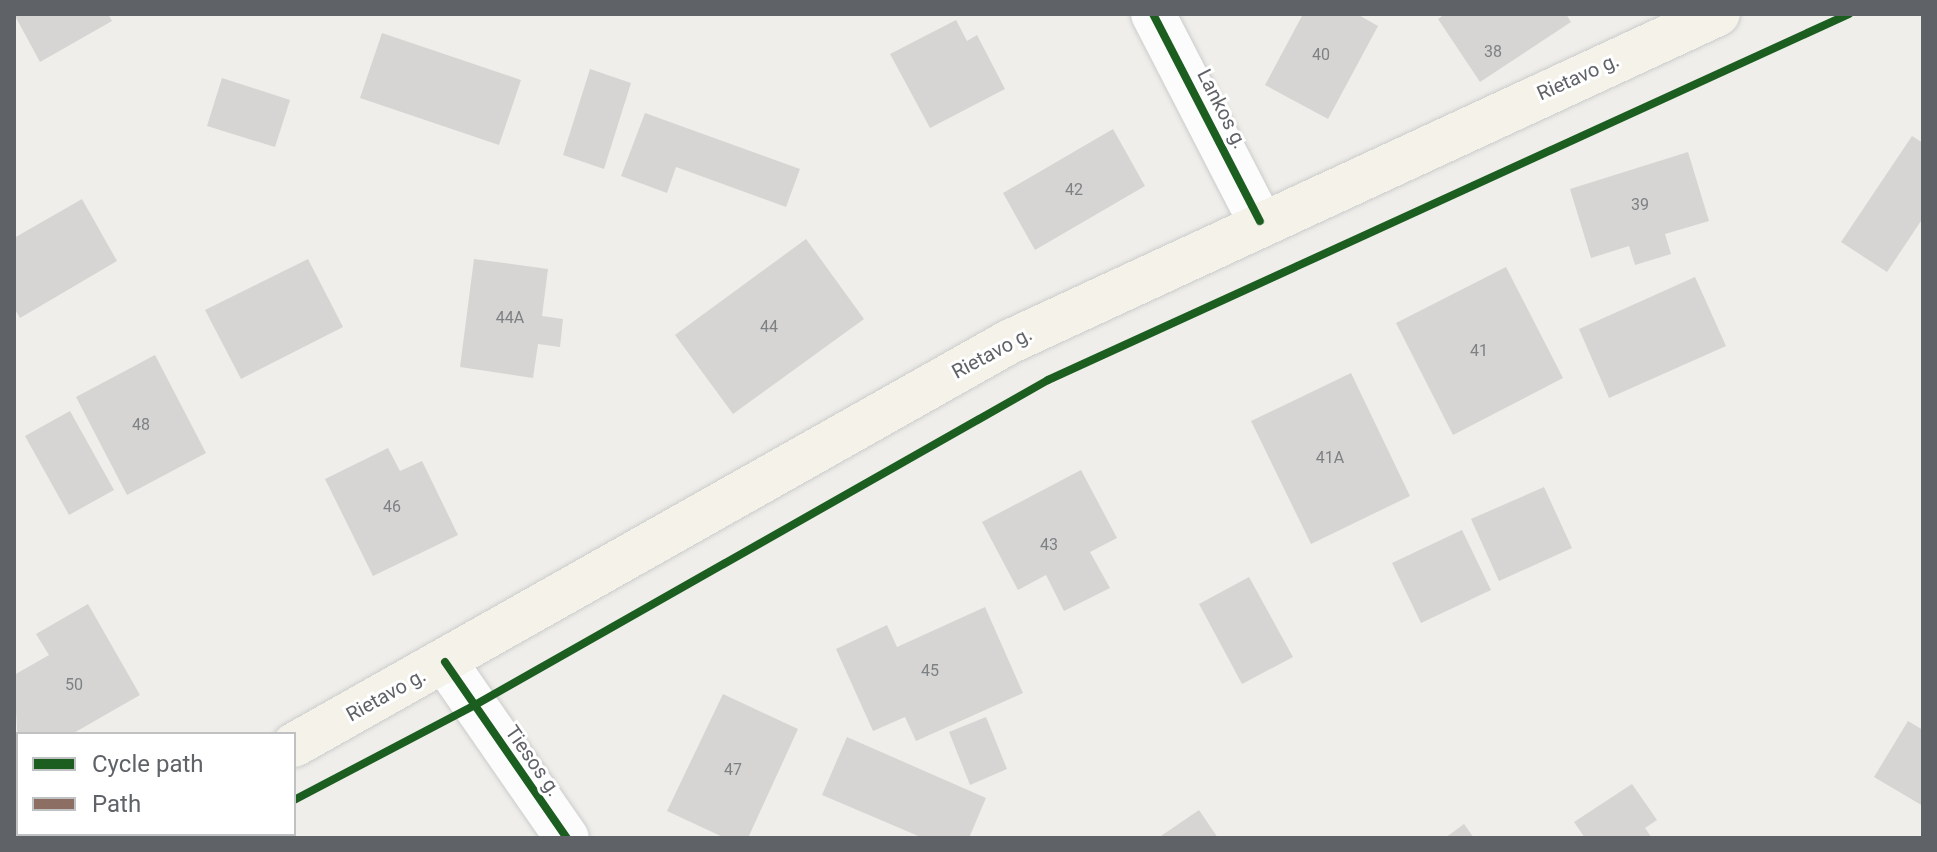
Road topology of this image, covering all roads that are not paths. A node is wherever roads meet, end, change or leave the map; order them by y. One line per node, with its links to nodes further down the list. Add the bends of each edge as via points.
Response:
1 (1153, 14): 3 (street, Lankos g.)
2 (1718, 14): 3 (main road, Rietavo g.)
3 (1260, 221): 4 (main road, Rietavo g., via 1009,342)
4 (445, 662): 5 (main road, Rietavo g.); 6 (street, Tiesos g.)
5 (296, 744)
6 (567, 838)

